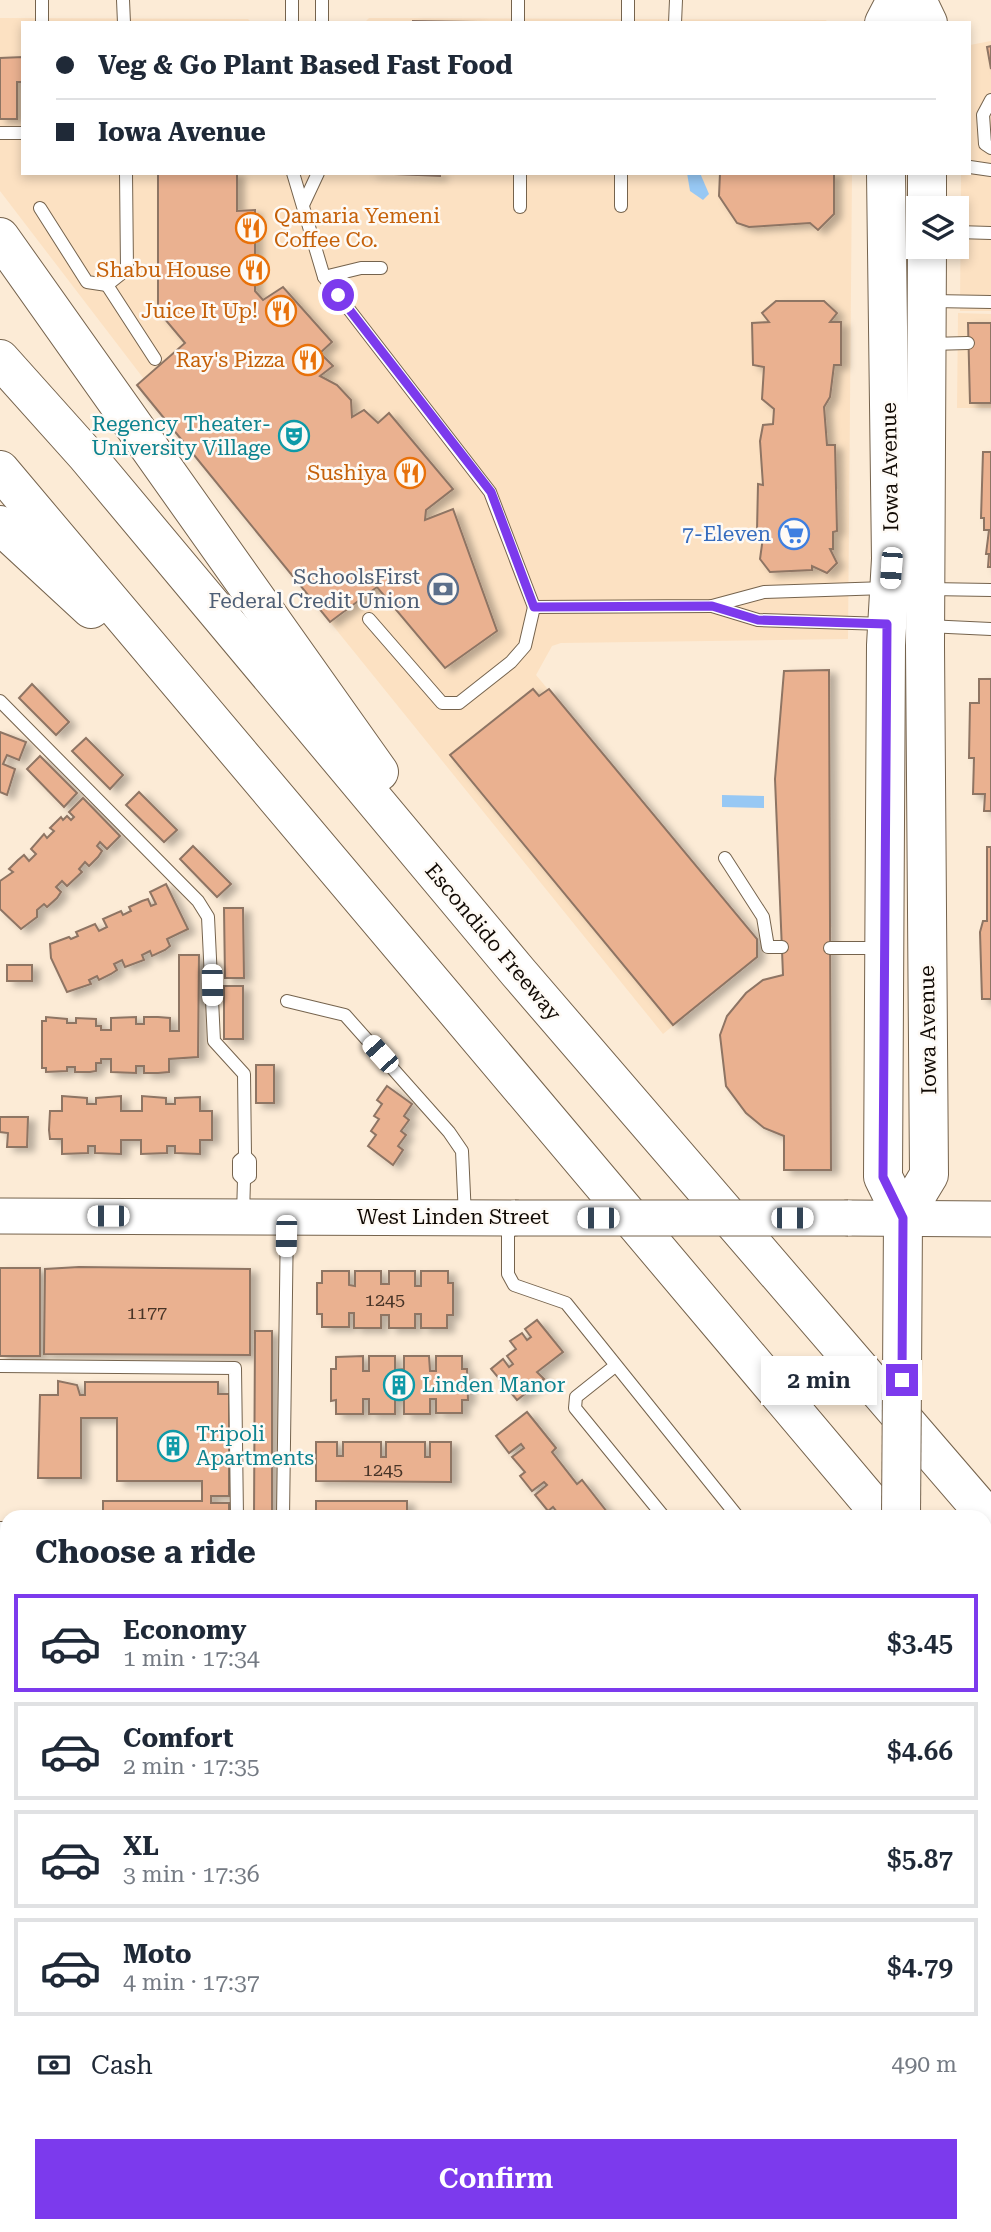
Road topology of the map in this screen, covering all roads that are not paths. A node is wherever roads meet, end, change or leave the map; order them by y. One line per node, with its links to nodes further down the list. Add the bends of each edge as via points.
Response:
1 (42, 0): 11 (lane)
2 (123, 0): 12 (lane)
3 (292, 0): 13 (lane)
4 (322, 0): 14 (lane)
5 (518, 0): 15 (lane)
6 (622, 0): 16 (lane)
7 (628, 0): 17 (lane)
8 (676, 0): 18 (lane)
9 (896, 0): 19 (main road)
10 (917, 0): 20 (main road)
11 (42, 21)
12 (124, 21)
13 (292, 21)
14 (322, 21)
15 (519, 21)
16 (622, 21)
17 (628, 21)
18 (675, 21)
19 (885, 21)
20 (927, 21)
21 (991, 100): 24 (lane, via 983,115 985,144)
22 (0, 133): 23 (lane)
23 (21, 133)
24 (991, 148)
25 (971, 167): 26 (lane)
26 (991, 170)
27 (126, 175): 47 (lane, via 127,269)
28 (293, 175): 37 (lane)
29 (317, 175): 37 (lane)
30 (520, 175): 39 (lane)
31 (621, 175): 35 (lane)
32 (628, 175): 35 (lane)
33 (886, 175): 59 (main road, Iowa Avenue, via 890,447)
34 (928, 175): 36 (main road)
35 (621, 191): 38 (lane)
36 (927, 196)
37 (303, 205): 46 (lane)
38 (621, 206)
39 (520, 207)
40 (40, 208): 47 (lane, via 88,282)
41 (969, 232): 42 (lane)
42 (991, 233)
43 (0, 237): 68 (main road)
44 (927, 259): 48 (main road, Iowa Avenue)
45 (381, 268): 46 (lane)
46 (324, 277): 58 (lane, via 491,492)
47 (107, 285): 53 (lane)
48 (927, 301): 49 (lane); 51 (main road, Iowa Avenue)
49 (991, 302)
50 (968, 343): 51 (lane)
51 (926, 344): 59 (main road, Iowa Avenue)
52 (0, 359): 68 (main road, Escondido Freeway, via 86,455)
53 (155, 359)
54 (0, 470): 63 (main road)
55 (0, 525): 63 (main road)
56 (991, 590): 59 (lane)
57 (712, 606): 58 (lane); 59 (lane, via 764,592); 59 (lane, via 758,620)
58 (534, 607): 60 (lane, via 525,646 459,703 442,703)
59 (907, 607): 61 (lane); 67 (main road, Iowa Avenue); 75 (main road, Iowa Avenue, via 929,1175)
60 (369, 619)
61 (991, 629)
62 (0, 701): 71 (lane, via 198,901 208,917 214,1041 244,1074 245,1156 239,1161 239,1175 244,1180)
63 (211, 719): 83 (main road)
64 (725, 858): 65 (lane, via 763,917 768,947)
65 (782, 947)
66 (830, 948): 67 (lane)
67 (884, 948): 75 (main road, Iowa Avenue, via 883,1177)
68 (518, 972): 85 (main road, Escondido Freeway)
69 (287, 1001): 73 (lane, via 345,1015 449,1132 462,1150)
70 (0, 1216): 71 (street, West Linden Street)
71 (243, 1217): 72 (street, West Linden Street)
72 (287, 1217): 73 (street, West Linden Street); 80 (lane)
73 (465, 1217): 74 (street, West Linden Street)
74 (512, 1218): 75 (street, West Linden Street, bridge); 78 (lane, via 508,1274 514,1285 566,1303)
75 (903, 1218): 76 (street, West Linden Street); 84 (main road, Iowa Avenue, bridge)
76 (991, 1219)
77 (0, 1366): 79 (lane, via 235,1368)
78 (615, 1366): 81 (lane, via 576,1397 575,1408); 82 (lane)
79 (237, 1510)
80 (283, 1510)
81 (658, 1510)
82 (732, 1510)
83 (877, 1510)
84 (901, 1510)
85 (982, 1510)

